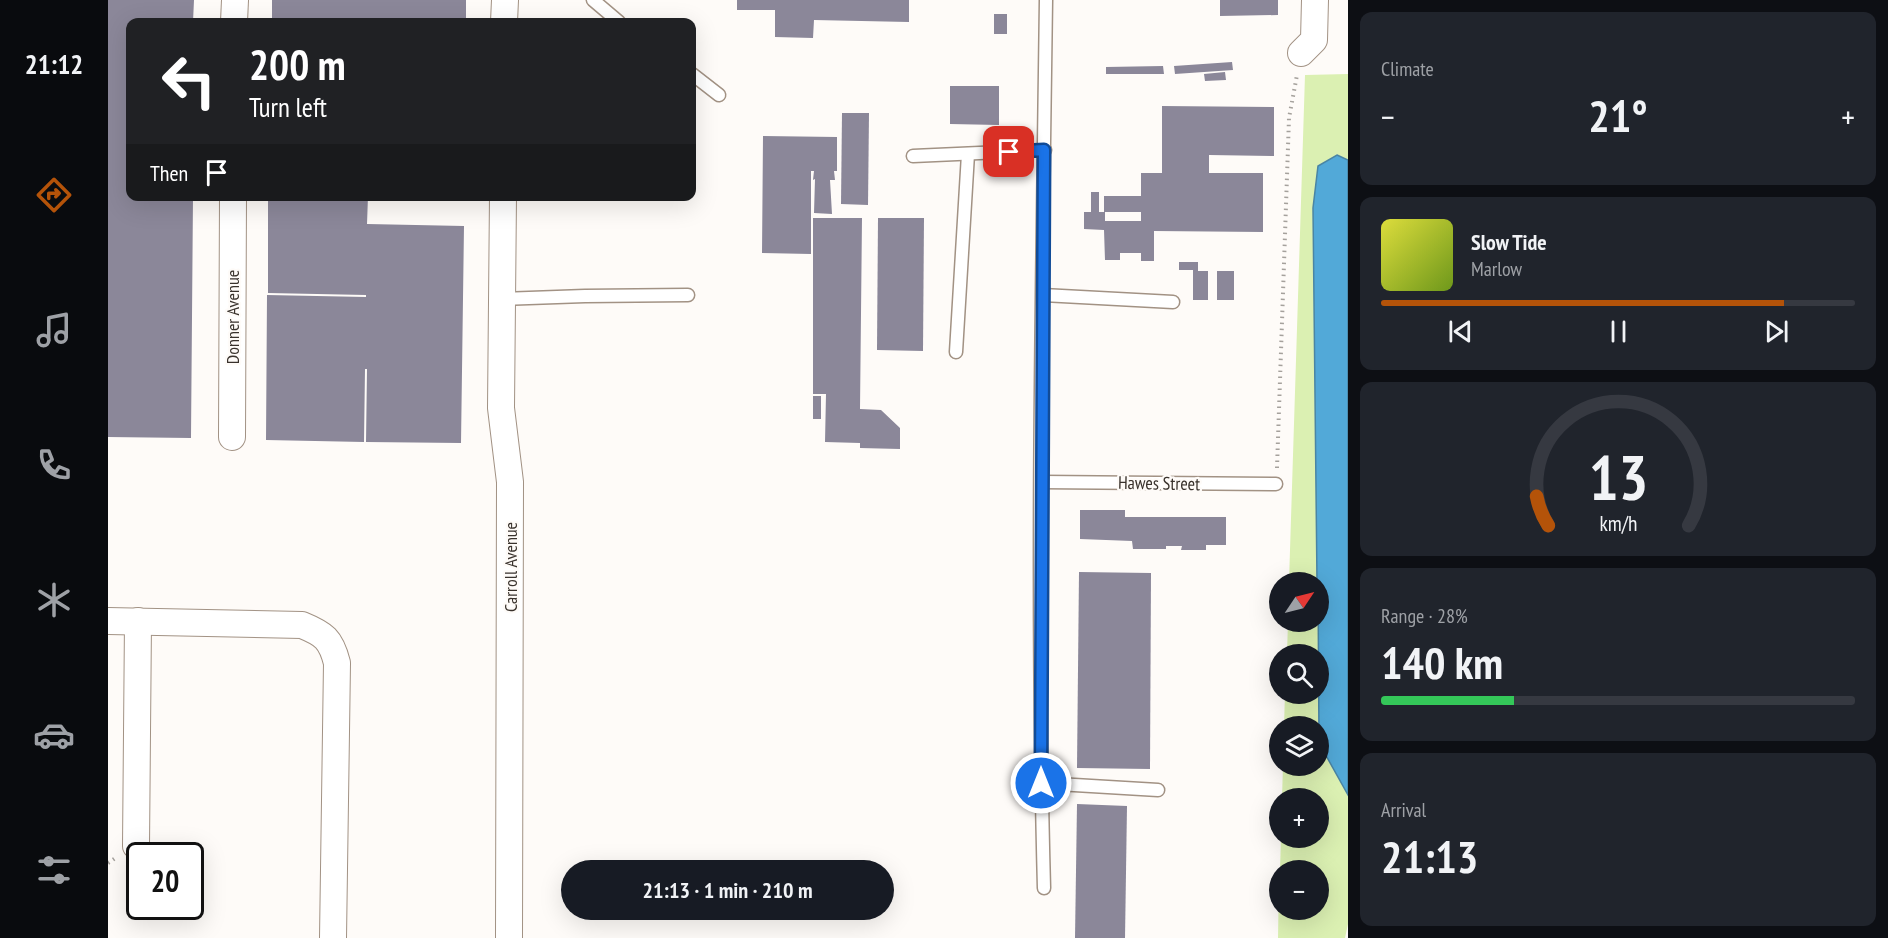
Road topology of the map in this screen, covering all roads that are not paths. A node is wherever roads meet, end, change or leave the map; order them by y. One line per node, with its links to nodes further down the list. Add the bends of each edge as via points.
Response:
1 (235, 0): 6 (street)
2 (505, 0): 7 (street)
3 (593, 0): 8 (lane)
4 (1046, 0): 12 (lane)
5 (1315, 0): 9 (street)
6 (234, 18)
7 (504, 18)
8 (614, 18)
9 (1308, 47)
10 (696, 77): 11 (lane)
11 (719, 95)
12 (1044, 150): 13 (lane); 18 (lane)
13 (968, 153): 14 (lane); 21 (lane)
14 (913, 156)
15 (233, 201): 22 (street, Donner Avenue)
16 (503, 201): 19 (street, Carroll Avenue)
17 (688, 295): 19 (lane)
18 (1043, 295): 20 (lane); 23 (lane)
19 (502, 299): 32 (street, Carroll Avenue, via 501,408 510,482)
20 (1173, 302)
21 (956, 352)
22 (232, 437)
23 (1041, 482): 24 (lane, Hawes Street); 27 (lane)
24 (1276, 484)
25 (108, 621): 26 (street)
26 (138, 621): 29 (street); 31 (street, via 302,626 318,631 328,640 337,663)
27 (1041, 783): 28 (lane); 30 (lane)
28 (1158, 790)
29 (136, 842)
30 (1044, 888)
31 (333, 938)
32 (509, 938)

